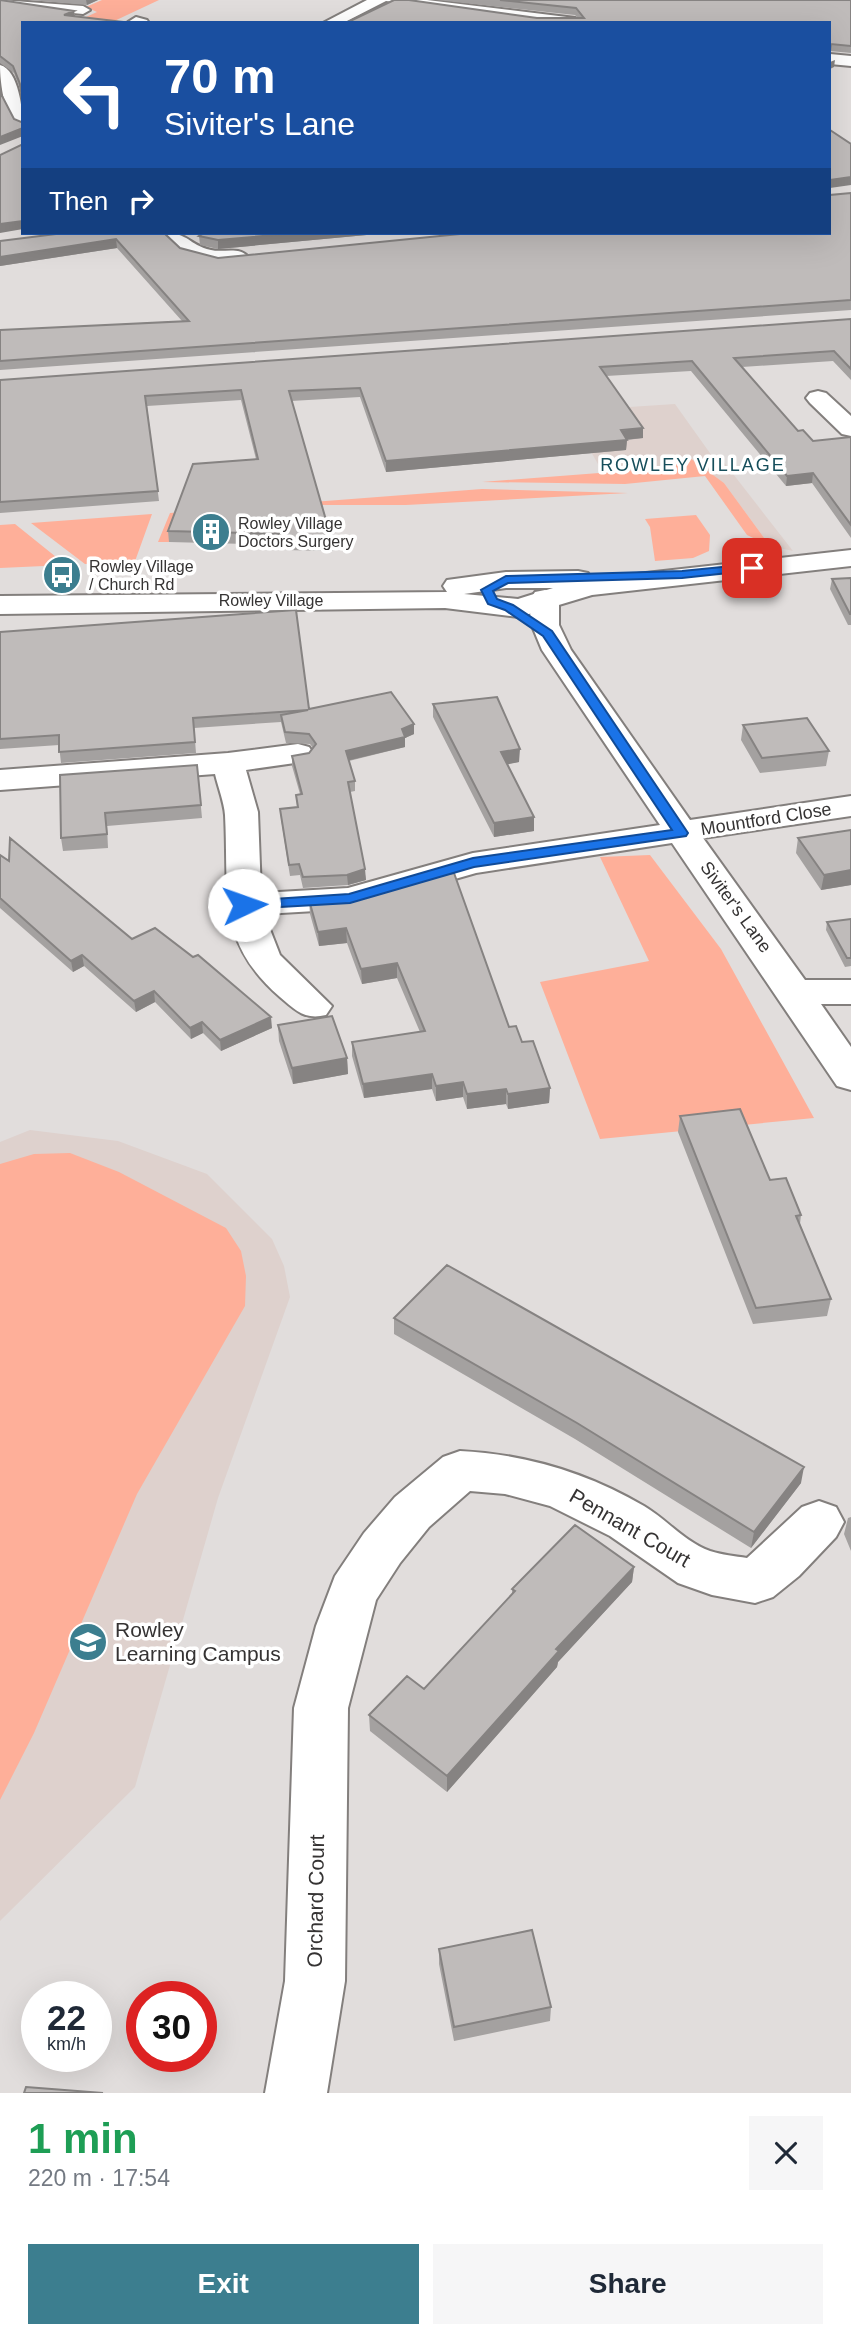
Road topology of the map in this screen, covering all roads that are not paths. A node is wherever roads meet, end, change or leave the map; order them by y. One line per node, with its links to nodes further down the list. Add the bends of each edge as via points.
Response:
1 (392, 0): 6 (street)
2 (1, 1): 4 (street)
3 (372, 1): 5 (street)
4 (83, 10)
5 (334, 21)
6 (559, 21)
7 (831, 59): 8 (street)
8 (851, 61)
9 (1, 76): 10 (street)
10 (21, 119)
11 (171, 235): 12 (street, via 202,256)
12 (253, 256)
13 (818, 398): 14 (street)
14 (851, 429)
15 (851, 558): 16 (street, Rowley Village)
16 (682, 575): 18 (street, Rowley Village); 19 (street, Rowley Village)
17 (0, 592): 18 (street, Rowley Village, via 252,584 458,586)
18 (506, 594): 19 (street, Rowley Village, via 528,607); 20 (street, Rowley Village, via 445,600); 21 (street, Siviter's Lane)
19 (545, 598): 21 (street)
20 (0, 605)
21 (547, 634): 26 (street, Siviter's Lane)
22 (298, 754): 23 (street)
23 (228, 763): 24 (street); 27 (street, via 242,812)
24 (0, 780)
25 (851, 806): 26 (street, Mountford Close)
26 (681, 833): 27 (street, Mountford Close, via 473,863 350,898); 28 (street, Siviter's Lane)
27 (244, 905): 30 (street, via 248,933 267,967)
28 (796, 992): 29 (street); 31 (street, Siviter's Lane)
29 (851, 992)
30 (313, 1006)
31 (851, 1077)
32 (460, 1471): 33 (street, Pennant Court, via 534,1479 570,1491 628,1522 687,1564 755,1581); 34 (street, Orchard Court, via 412,1512 353,1592 321,1708 314,1980)
33 (819, 1522)
34 (296, 2093)

